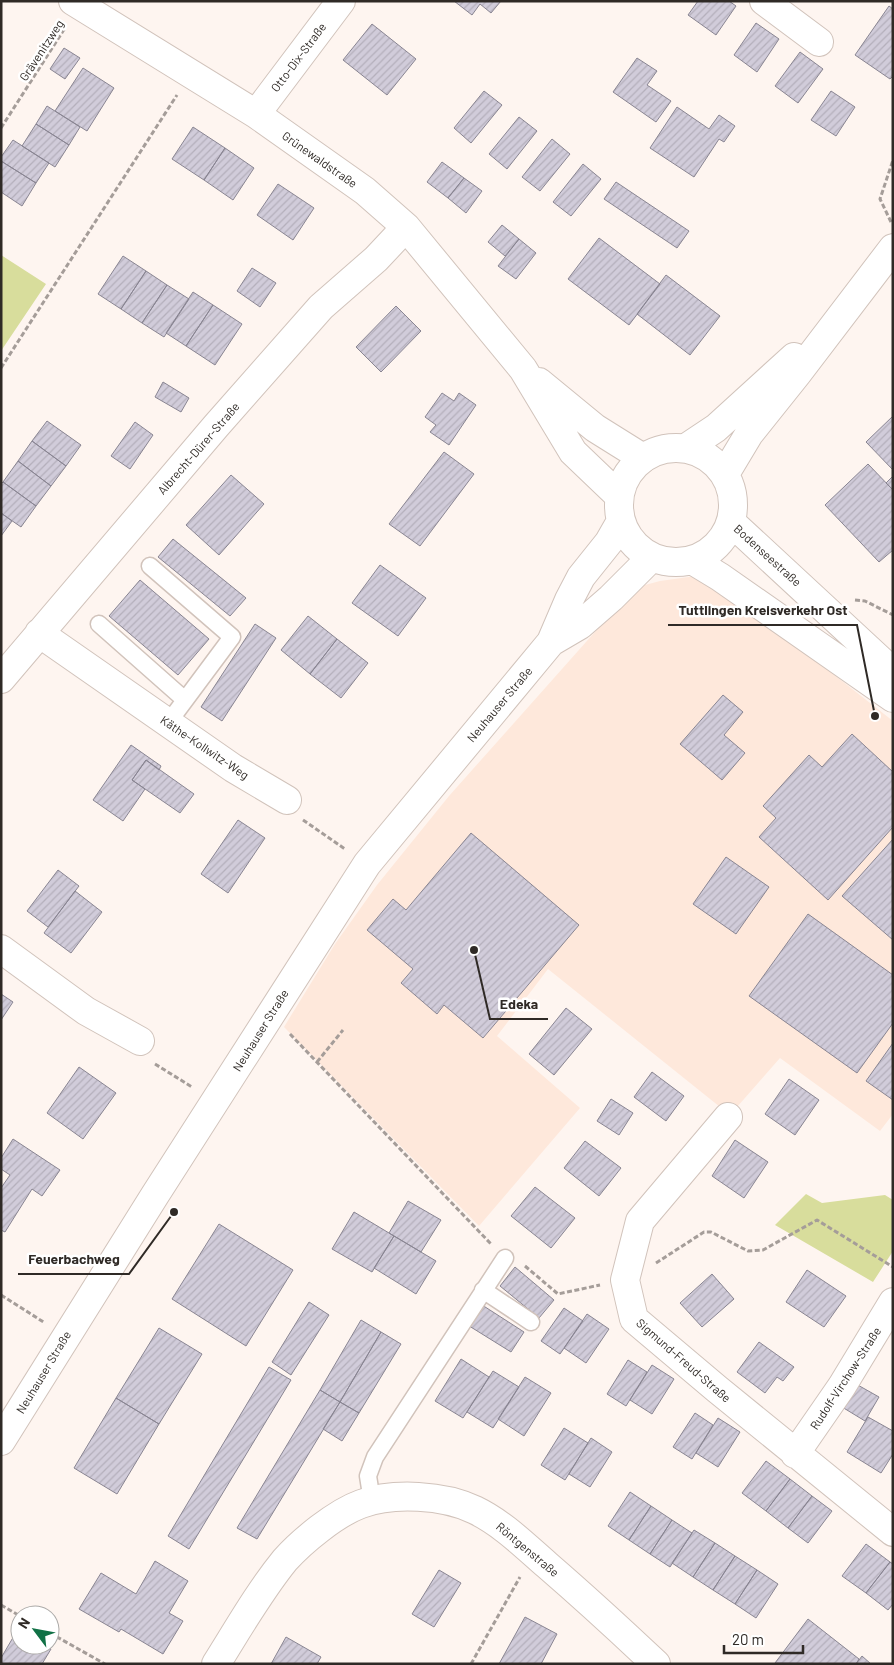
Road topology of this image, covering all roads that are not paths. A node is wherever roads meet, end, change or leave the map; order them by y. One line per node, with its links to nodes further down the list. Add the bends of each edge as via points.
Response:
1 (341, 1): 5 (street, Otto-Dix-Straße)
2 (764, 1): 4 (street)
3 (76, 4): 5 (street, Grünewaldstraße)
4 (819, 42)
5 (256, 114): 6 (street, Grünewaldstraße, via 365,191)
6 (406, 227): 9 (street, Grünewaldstraße); 19 (street, Albrecht-Dürer-Straße, via 321,307)
7 (893, 248): 8 (street)
8 (838, 318): 10 (street, via 716,428); 12 (street, via 749,434)
9 (523, 369): 11 (street, Grünewaldstraße, via 595,428); 13 (street, Grünewaldstraße, via 573,452)
10 (686, 448): 11 (street, via 670,447); 12 (street, via 708,457)
11 (643, 458): 13 (street, via 627,475)
12 (725, 474): 14 (street, via 733,497)
13 (620, 509): 15 (street, via 627,536); 20 (street, Neuhauser Straße, via 609,542 581,577)
14 (731, 522): 16 (street, via 723,538 709,552); 21 (street, Bodenseestraße)
15 (652, 558): 16 (street, via 672,562); 20 (street, Neuhauser Straße, via 580,625)
16 (692, 560): 23 (street, via 735,586)
17 (150, 566): 24 (lane, via 232,636)
18 (99, 624): 24 (lane)
19 (39, 633): 22 (street, Albrecht-Dürer-Straße); 25 (street, Käthe-Kollwitz-Weg)
20 (551, 642): 34 (street, Neuhauser Straße, via 367,864)
21 (893, 672)
22 (1, 679)
23 (893, 698)
24 (185, 700): 25 (lane)
25 (168, 723): 26 (street, Käthe-Kollwitz-Weg)
26 (287, 800)
27 (1, 949): 28 (street, via 86,1011)
28 (140, 1040)
29 (728, 1117): 35 (street, Sigmund-Freud-Straße, via 640,1222 625,1280 634,1319)
30 (504, 1258): 31 (lane)
31 (483, 1290): 33 (lane); 36 (lane, via 375,1457 368,1476)
32 (893, 1302): 35 (street, Rudolf-Virchow-Straße, via 842,1386)
33 (531, 1322)
34 (1, 1441)
35 (795, 1454): 37 (street, Sigmund-Freud-Straße)
36 (372, 1501): 38 (street, Röntgenstraße, via 359,1505 312,1534 286,1560 245,1616); 39 (street, Röntgenstraße, via 404,1498 454,1501 496,1521)
37 (893, 1532)
38 (216, 1664)
39 (656, 1664)

